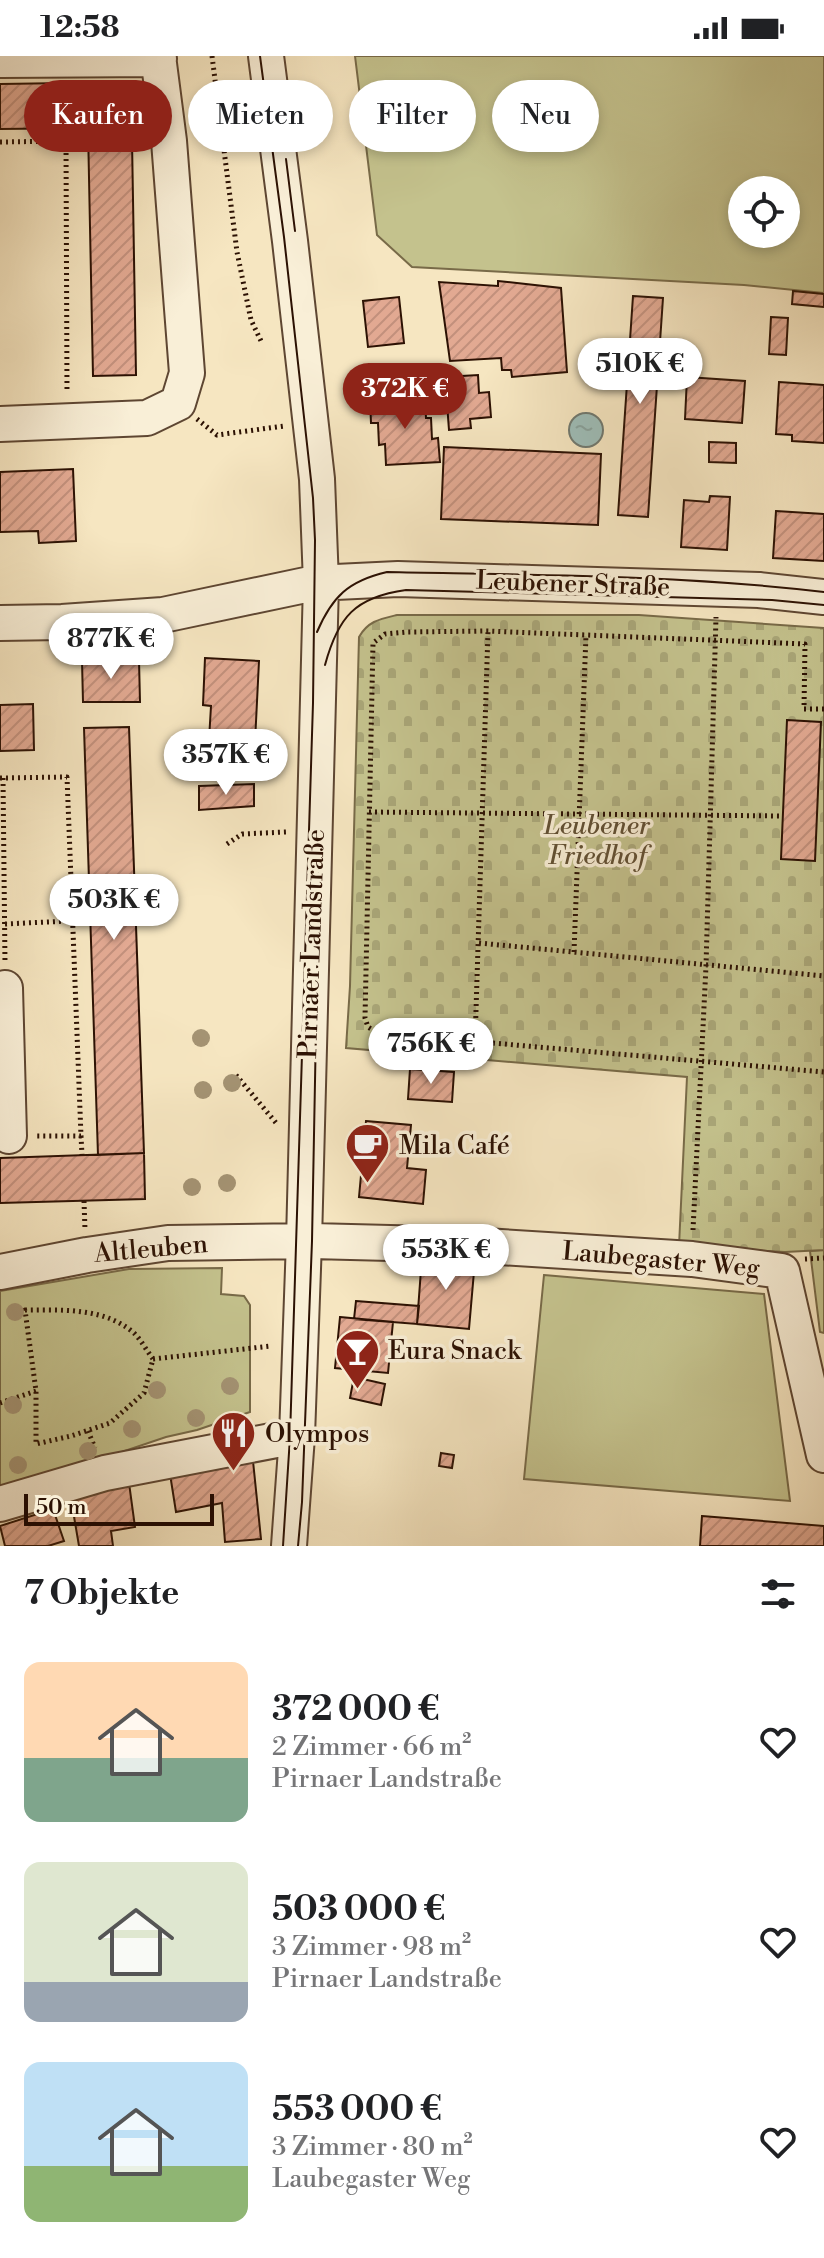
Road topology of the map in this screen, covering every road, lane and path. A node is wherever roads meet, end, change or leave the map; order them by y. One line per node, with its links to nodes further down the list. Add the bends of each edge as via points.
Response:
1 (212, 56): 8 (path, via 237,252 251,320)
2 (266, 56): 11 (street, Pirnaer Landstraße)
3 (158, 58): 4 (street); 9 (street, via 187,373)
4 (0, 60)
5 (0, 142): 6 (path)
6 (24, 142)
7 (66, 152): 10 (path)
8 (261, 341)
9 (178, 403): 10 (street, via 147,418); 11 (path, via 217,435)
10 (67, 422): 12 (street)
11 (311, 422): 13 (street, Pirnaer Landstraße)
12 (0, 424)
13 (321, 583): 14 (street, Leubener Straße, via 398,579); 16 (street, Leubener Straße, via 163,615); 47 (street, Pirnaer Landstraße)
14 (716, 589): 15 (street, Leubener Straße); 19 (path)
15 (824, 597)
16 (0, 623)
17 (488, 631): 18 (path); 22 (path, via 385,634 373,643); 23 (path)
18 (586, 635): 19 (path); 24 (path)
19 (715, 640): 20 (path, via 805,644 804,709); 25 (path)
20 (824, 709)
21 (1, 778): 32 (path, via 67,777); 33 (path)
22 (369, 812): 23 (path); 39 (path, via 368,1027 378,1033)
23 (482, 813): 24 (path); 34 (path)
24 (579, 814): 25 (path); 35 (path)
25 (711, 815): 26 (path); 36 (path)
26 (783, 816)
27 (286, 832): 28 (path, via 242,834)
28 (227, 844)
29 (136, 917): 30 (path)
30 (167, 917)
31 (90, 920): 32 (path)
32 (71, 921): 33 (path); 45 (path)
33 (5, 924): 38 (path)
34 (479, 943): 35 (path); 39 (path)
35 (574, 952): 36 (path)
36 (706, 966): 37 (path); 40 (path)
37 (824, 976)
38 (5, 988): 44 (street)
39 (475, 1042): 40 (path)
40 (701, 1061): 41 (path); 48 (path)
41 (824, 1072)
42 (236, 1075): 43 (path)
43 (277, 1124)
44 (11, 1136): 45 (path)
45 (81, 1136): 46 (path)
46 (82, 1155)
47 (304, 1241): 48 (street, Laubegaster Weg); 49 (street, Altleuben, via 168,1243); 50 (street, Pirnaer Landstraße)
48 (692, 1259): 55 (street, Laubegaster Weg, via 782,1271)
49 (0, 1272)
50 (300, 1343): 51 (path); 54 (street, Pirnaer Landstraße)
51 (153, 1359): 52 (path, via 144,1393 110,1423 36,1444); 52 (path, via 134,1334 115,1321 93,1313 25,1310)
52 (36, 1391): 53 (path)
53 (0, 1403)
54 (297, 1436): 56 (street, via 105,1473); 57 (street, Pirnaer Landstraße)
55 (824, 1455)
56 (0, 1504)
57 (289, 1546)

